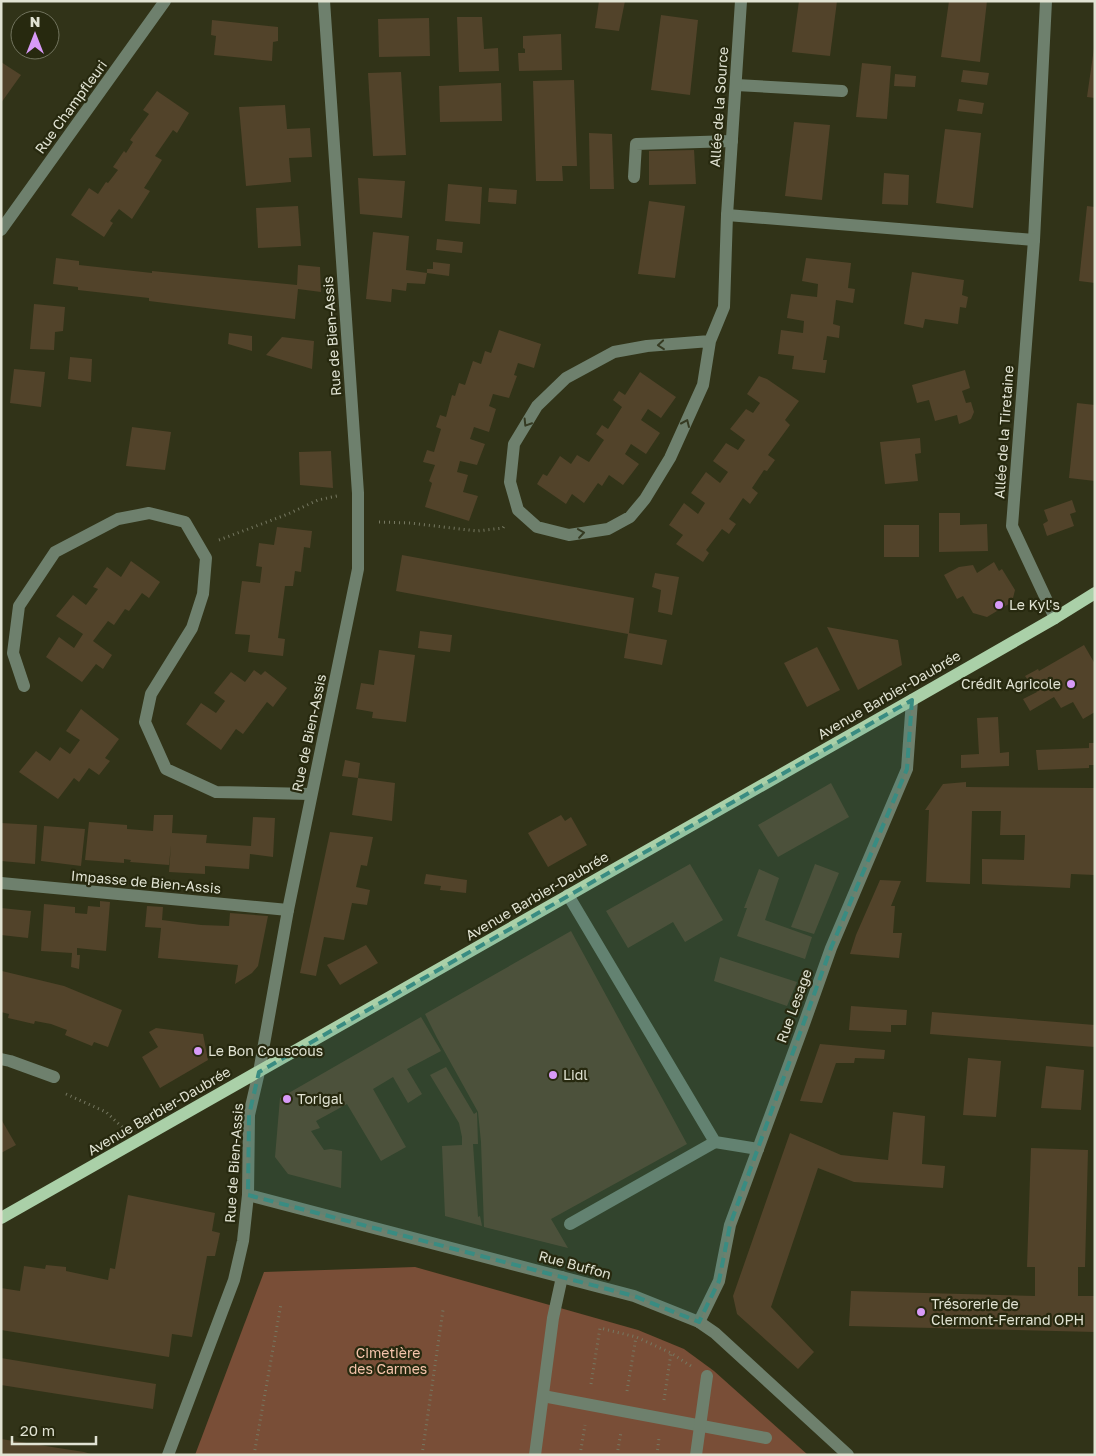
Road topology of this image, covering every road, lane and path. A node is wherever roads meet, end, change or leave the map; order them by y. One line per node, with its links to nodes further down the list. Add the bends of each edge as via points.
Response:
1 (165, 1): 10 (street, Rue Champfleuri)
2 (324, 1): 13 (street, Rue de Bien-Assis)
3 (741, 1): 5 (street, Allée de la Source)
4 (1046, 1): 11 (street, Allée de la Tiretaine)
5 (736, 85): 6 (street); 7 (street, Allée de la Source)
6 (842, 91)
7 (732, 141): 8 (street, via 636,144); 9 (street, Allée de la Source)
8 (634, 177)
9 (727, 215): 11 (street); 12 (street, Allée de la Source, via 724,307)
10 (1, 230)
11 (1034, 240): 18 (street, Allée de la Tiretaine, via 1012,526)
12 (710, 341): 14 (street, one-way to 14, via 614,352 566,378 537,406 514,444 510,482); 14 (street, Allée de la Source, one-way to 12, via 537,527 569,535 608,529 630,517 670,458 703,384)
13 (358, 493): 15 (street, Rue de Bien-Assis); 16 (path, via 318,500)
14 (518, 510): 15 (path, via 504,528 477,532 410,523)
15 (358, 521): 21 (street, Rue de Bien-Assis, via 358,569)
16 (200, 547): 19 (street, via 185,522 148,513 118,518 55,552 19,606 13,653); 21 (street, via 206,558 203,594 192,628 151,694 145,722 166,769 216,792)
17 (1092, 596): 18 (main road, Avenue Barbier-Daubrée)
18 (1055, 618): 20 (main road, Avenue Barbier-Daubrée)
19 (24, 686)
20 (912, 700): 23 (main road, Avenue Barbier-Daubrée); 30 (street, Rue Lesage, via 907,769 831,948)
21 (312, 794): 24 (street, Rue de Bien-Assis)
22 (1, 883): 24 (street, Impasse de Bien-Assis)
23 (568, 895): 26 (main road, Avenue Barbier-Daubrée); 29 (street)
24 (288, 910): 26 (street, Rue de Bien-Assis)
25 (1, 1059): 27 (street)
26 (259, 1072): 28 (main road, Avenue Barbier-Daubrée); 31 (street, Rue de Bien-Assis, via 249,1116)
27 (54, 1077): 28 (path, via 59,1090 106,1112)
28 (137, 1141): 32 (main road, Avenue Barbier-Daubrée)
29 (716, 1142): 30 (street); 33 (street)
30 (758, 1149): 37 (street, Rue Lesage, via 730,1224 719,1281)
31 (248, 1195): 34 (street, Rue Buffon); 43 (street, Rue de Bien-Assis, via 243,1241 234,1280)
32 (1, 1218)
33 (570, 1224)
34 (562, 1277): 37 (street, Rue Buffon, via 634,1296); 39 (street)
35 (281, 1304): 44 (path)
36 (443, 1310): 45 (path)
37 (699, 1322): 49 (street, Rue Buffon)
38 (707, 1376): 40 (path, via 671,1353 636,1337 600,1328); 41 (street)
39 (543, 1396): 40 (street); 46 (street)
40 (588, 1404): 41 (street); 47 (path)
41 (700, 1425): 42 (street); 48 (street)
42 (766, 1438)
43 (168, 1455)
44 (254, 1455)
45 (422, 1455)
46 (535, 1455)
47 (580, 1455)
48 (696, 1455)
49 (848, 1455)

